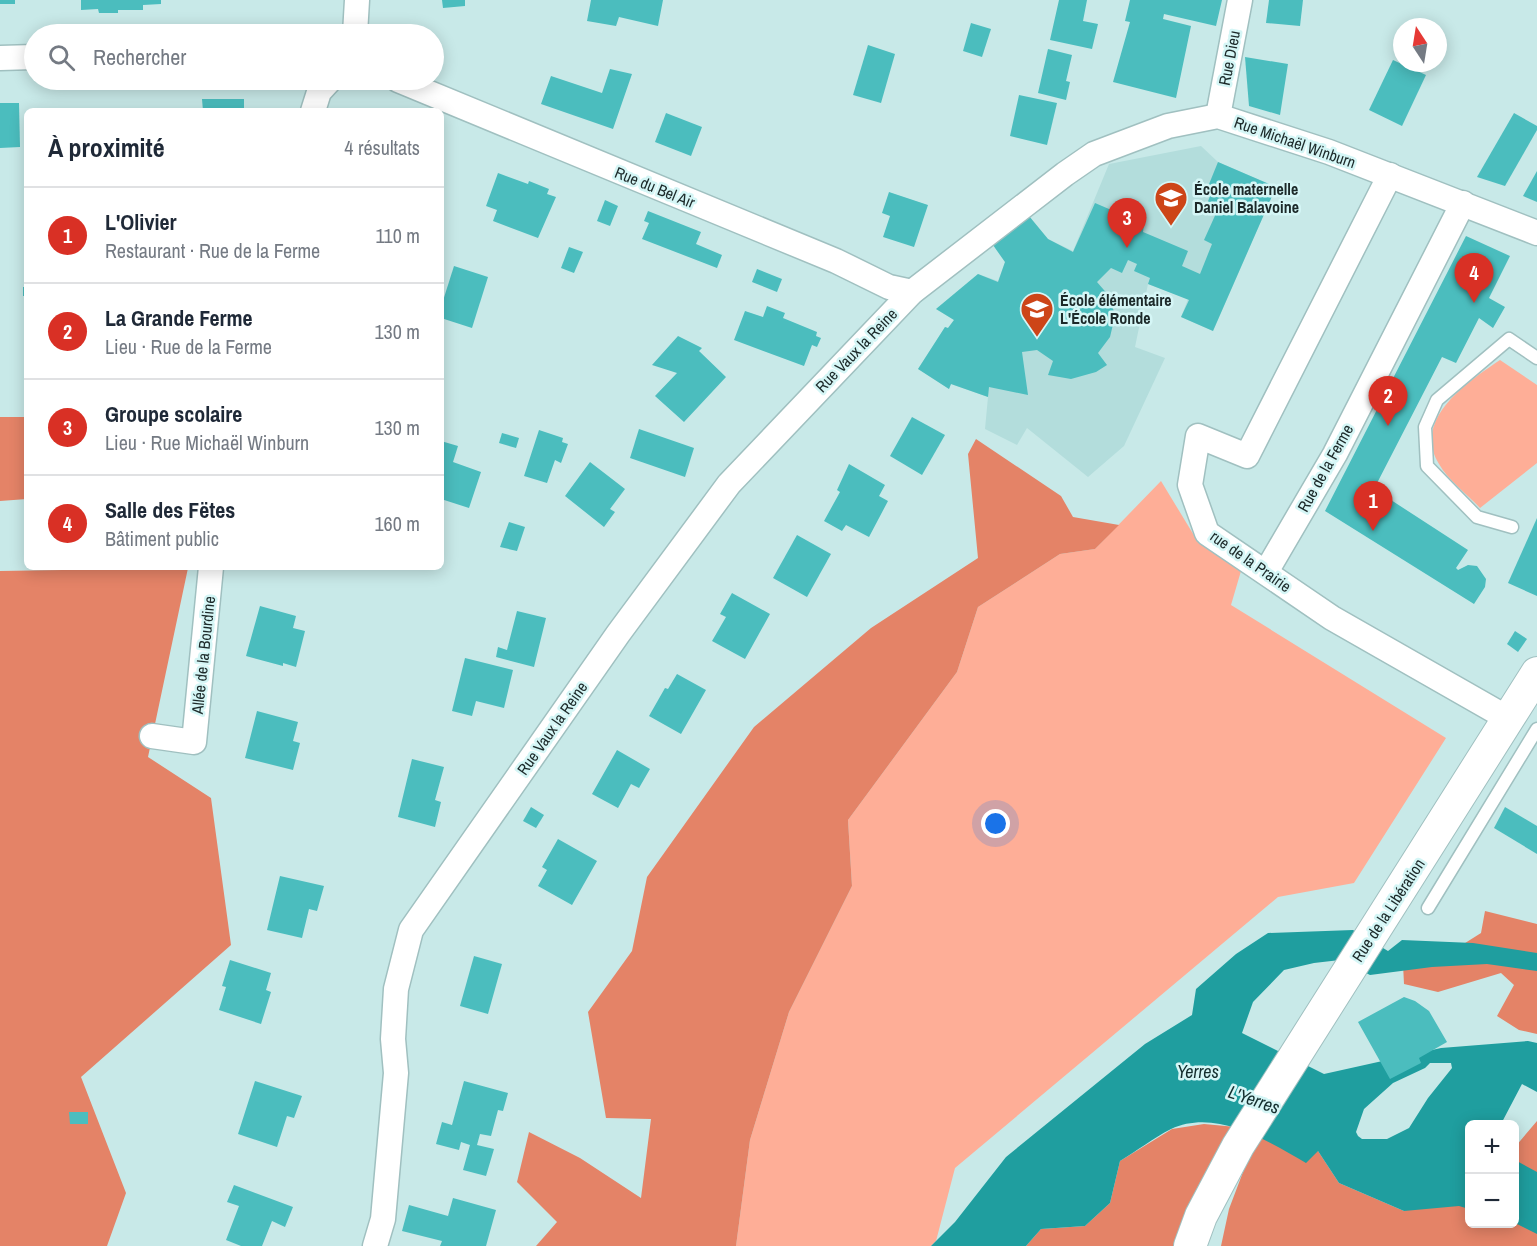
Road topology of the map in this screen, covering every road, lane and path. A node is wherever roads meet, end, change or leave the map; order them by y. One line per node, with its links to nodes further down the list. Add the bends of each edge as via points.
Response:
1 (357, 0): 3 (street)
2 (1240, 0): 9 (street, Rue Dieu)
3 (356, 24)
4 (24, 57): 5 (street)
5 (0, 58)
6 (321, 90): 8 (street)
7 (422, 90): 13 (street, Rue du Bel Air, via 836,261 889,287)
8 (314, 108)
9 (1218, 116): 10 (street, Rue Michaël Winburn); 13 (street, Rue Michaël Winburn, via 1168,126 1094,154)
10 (1390, 175): 11 (street, Rue Michaël Winburn); 17 (street, rue de la Prairie, via 1247,456 1198,436 1190,485 1207,533)
11 (1463, 203): 12 (street, Rue Michaël Winburn); 17 (street, Rue de la Ferme, via 1335,454)
12 (1537, 233)
13 (912, 292): 22 (street, Rue Vaux la Reine, via 722,493 411,930 396,989 396,1073 383,1219)
14 (1537, 358): 15 (lane, via 1509,339 1437,400 1425,427 1426,466 1477,517)
15 (1512, 527)
16 (212, 570): 20 (street, Allée de la Bourdine, via 195,742)
17 (1266, 572): 19 (street, rue de la Prairie, via 1332,618)
18 (1537, 673): 19 (street, Rue de la Libération)
19 (1523, 724): 21 (lane, Rue de la Libération); 23 (street, Rue de la Libération, via 1397,895 1341,982 1238,1146 1201,1216)
20 (152, 736)
21 (1428, 908)
22 (375, 1246)
23 (1190, 1246)

